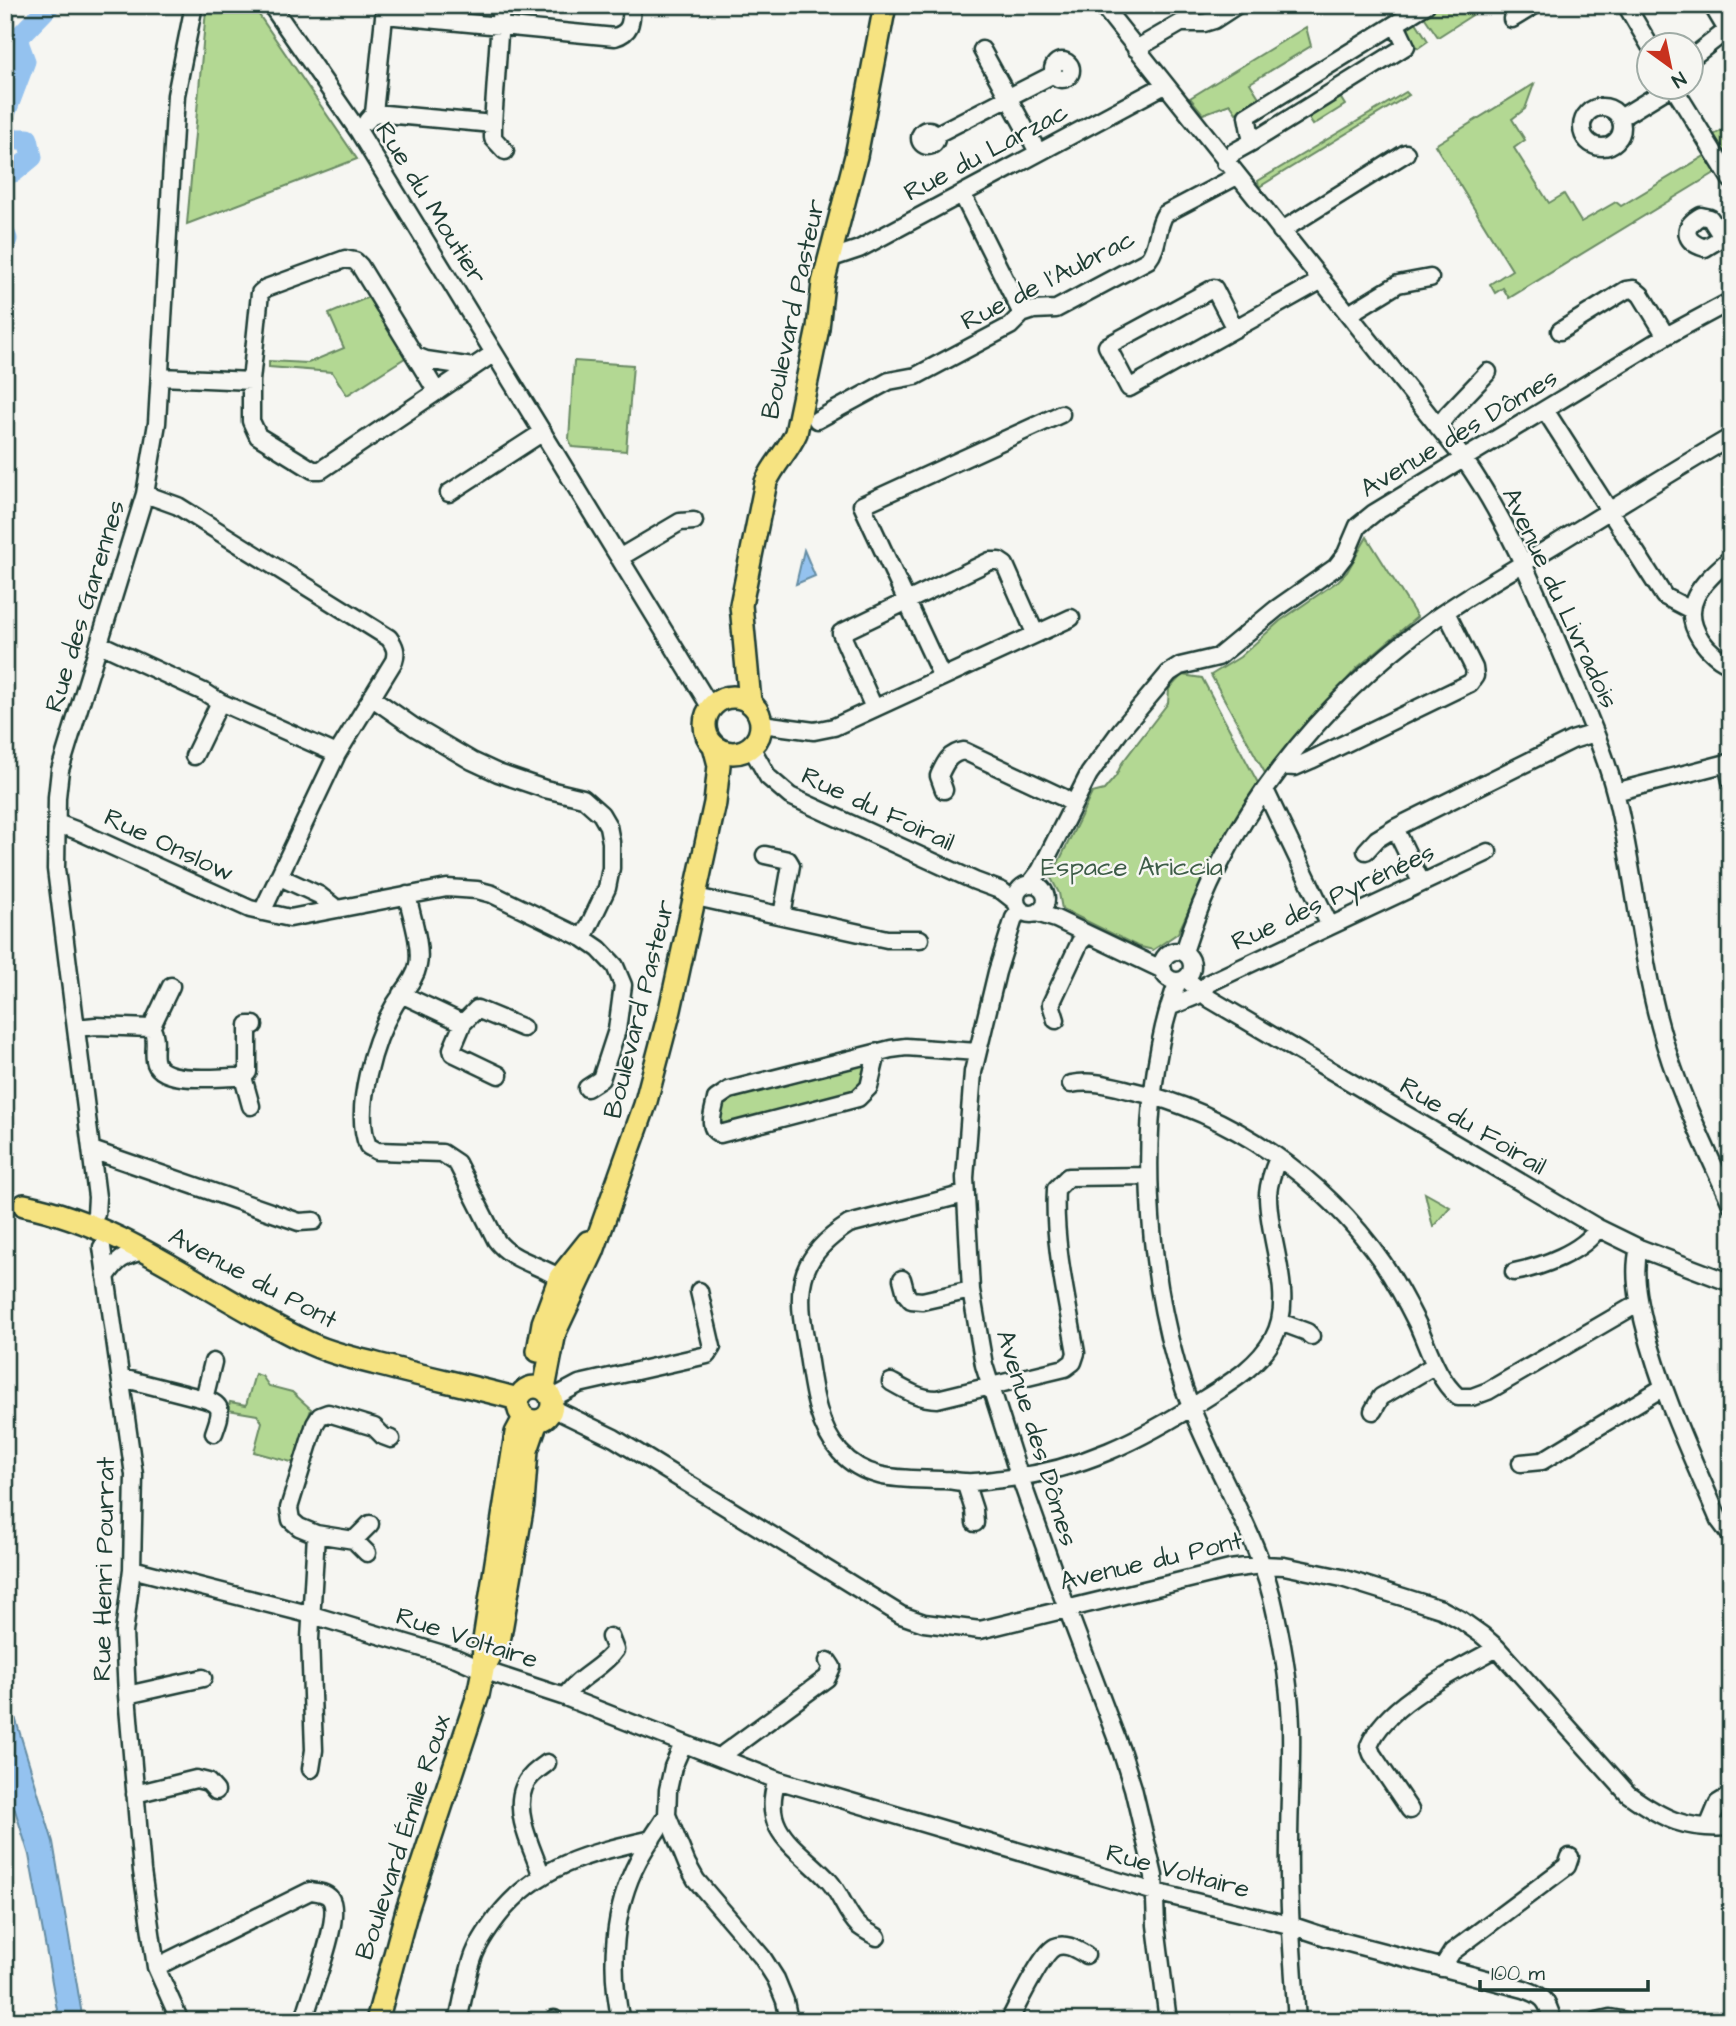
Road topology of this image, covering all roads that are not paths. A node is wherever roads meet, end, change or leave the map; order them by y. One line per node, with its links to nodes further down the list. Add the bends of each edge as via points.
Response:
1 (194, 5): 53 (street, Rue des Garennes, via 176,95)
2 (271, 5): 29 (street, Rue du Moutier)
3 (501, 5): 15 (street)
4 (632, 5): 15 (street, via 630,28 615,37)
5 (885, 5): 40 (main road, Boulevard Pasteur, via 856,156)
6 (1237, 5): 19 (street, via 1214,20 1181,23)
7 (1426, 5): 14 (street)
8 (1535, 5): 13 (street)
9 (1626, 5): 17 (street)
10 (1712, 5): 16 (street)
11 (1103, 6): 19 (street, Avenue du Livradois)
12 (385, 10): 15 (street); 26 (street)
13 (1512, 19)
14 (1396, 25): 31 (street, via 1247,116); 31 (street, via 1405,46)
15 (499, 26): 28 (street)
16 (1729, 29): 18 (street)
17 (1642, 32)
18 (1704, 48)
19 (1136, 49): 22 (street, Avenue du Livradois)
20 (982, 50): 23 (street)
21 (1054, 74): 23 (street)
22 (1165, 85): 33 (street, Rue du Larzac); 35 (street, Avenue du Livradois)
23 (1007, 98): 30 (street); 33 (street)
24 (1648, 102): 27 (street)
25 (1682, 102): 37 (street)
26 (374, 113): 28 (street); 29 (street)
27 (1620, 118)
28 (493, 124): 32 (street, via 493,138)
29 (359, 132): 49 (street, Rue du Moutier)
30 (935, 135)
31 (1252, 142): 35 (street)
32 (505, 151)
33 (1038, 152): 38 (street, Rue du Larzac)
34 (1406, 153): 39 (street)
35 (1225, 162): 36 (street, Avenue du Livradois)
36 (1237, 176): 39 (street, Avenue du Livradois); 44 (street, Rue de l'Aubrac, via 1165,214 1148,260 1056,309)
37 (1731, 180)
38 (962, 194): 40 (street, Rue du Larzac, via 859,249); 44 (street)
39 (1281, 231): 42 (street, Avenue du Livradois)
40 (829, 259): 79 (main road, Boulevard Pasteur, via 796,433 766,482 741,605 746,659)
41 (1430, 278): 45 (street, via 1398,284)
42 (1322, 280): 45 (street, Avenue du Livradois); 46 (street)
43 (1731, 301): 48 (street, Avenue des Dômes)
44 (1022, 314): 58 (street, Rue de l'Aubrac, via 1010,326 916,376 889,381)
45 (1351, 315): 59 (street, Avenue du Livradois)
46 (1235, 329): 46 (street, via 1129,388 1107,346 1214,288)
47 (1560, 331): 48 (street, via 1634,289)
48 (1666, 337): 56 (street, Avenue des Dômes)
49 (495, 353): 51 (street); 60 (street, Rue du Moutier)
50 (416, 356): 51 (street); 54 (street, via 360,266 345,258 260,293); 55 (street)
51 (473, 367): 55 (street)
52 (1488, 372): 59 (street)
53 (160, 377): 54 (street); 64 (street, Rue des Garennes)
54 (251, 382): 55 (street, via 251,421 258,436 313,470 321,470)
55 (437, 392)
56 (1545, 410): 62 (street, Avenue des Dômes); 65 (street)
57 (1061, 414): 70 (street, via 862,505)
58 (817, 420)
59 (1438, 427): 62 (street, Avenue du Livradois)
60 (543, 432): 63 (street); 67 (street, Rue du Moutier)
61 (1731, 437): 65 (street)
62 (1464, 459): 69 (street, Avenue du Livradois); 94 (street, Avenue des Dômes, via 1362,521 1336,567 1227,650 1169,673 1105,750)
63 (449, 493)
64 (145, 494): 75 (street, Rue des Garennes); 78 (street, via 178,506 389,638 394,661)
65 (1609, 511): 69 (street); 71 (street, via 1664,596)
66 (694, 521): 67 (street, via 680,522)
67 (620, 558): 81 (street, Rue du Moutier)
68 (1731, 558): 71 (street, via 1697,592)
69 (1523, 563): 72 (street); 84 (street, Avenue du Livradois)
70 (908, 602): 74 (street, via 990,561 999,561); 77 (street); 82 (street, via 841,633)
71 (1690, 610): 76 (street, via 1703,644)
72 (1446, 612): 89 (street, via 1362,677); 89 (street, via 1474,668 1470,682 1311,760)
73 (1071, 618): 74 (street)
74 (1035, 634): 77 (street)
75 (100, 644): 80 (street); 95 (street, Rue des Garennes, via 60,770)
76 (1731, 664)
77 (942, 677): 82 (street)
78 (371, 697): 86 (street); 111 (street, via 472,761 583,798 601,814 608,826 611,868 607,888)
79 (741, 700): 81 (main road); 83 (main road, via 756,708)
80 (220, 702): 86 (street); 87 (street)
81 (711, 708): 85 (main road, via 706,732)
82 (874, 708): 83 (street, via 823,730)
83 (762, 724): 85 (main road, via 757,741)
84 (1595, 733): 93 (street, Avenue du Livradois); 96 (street, via 1572,740)
85 (733, 749): 103 (street, Rue du Foirail, via 790,796 975,881); 104 (main road, Boulevard Pasteur, via 719,765 716,803)
86 (337, 754): 100 (street)
87 (194, 756)
88 (1729, 762): 90 (street); 93 (street)
89 (1283, 766): 92 (street)
90 (1731, 781)
91 (944, 790): 94 (street, via 939,776 947,760 964,751)
92 (1265, 790): 109 (street); 113 (street, via 1216,871)
93 (1615, 792): 134 (street, Avenue du Livradois, via 1660,1026)
94 (1073, 804): 103 (street, Avenue des Dômes, via 1040,871)
95 (57, 824): 107 (street, Rue Onslow); 123 (street, Rue des Garennes, via 56,869)
96 (1395, 828): 97 (street); 101 (street)
97 (1366, 851)
98 (1488, 852): 101 (street, Rue des Pyrénées)
99 (765, 855): 108 (street, via 788,860 791,865)
100 (280, 877): 106 (street); 107 (street)
101 (1421, 882): 109 (street, Rue des Pyrénées)
102 (407, 895): 106 (street, Rue Onslow); 111 (street, Rue Onslow, via 447,888 477,890); 118 (street, via 419,961)
103 (1022, 896): 105 (street, Rue du Foirail, via 1031,914); 105 (street, via 1039,887); 126 (street, Avenue des Dômes)
104 (696, 897): 108 (street); 152 (main road, Boulevard Pasteur, via 645,1105 623,1173 602,1224)
105 (1041, 906): 110 (street)
106 (337, 909): 107 (street, Rue Onslow, via 290,918)
107 (262, 912)
108 (782, 916): 112 (street, via 887,939)
109 (1330, 926): 117 (street, Rue des Pyrénées, via 1209,983)
110 (1088, 935): 114 (street, via 1141,960 1153,956); 120 (street, via 1080,942 1051,1004)
111 (583, 938): 131 (street, Rue Onslow, via 615,966 623,985 619,1020 602,1075)
112 (920, 939)
113 (1184, 952): 114 (street, via 1174,951); 115 (street, via 1191,958)
114 (1164, 963): 115 (street, via 1168,978)
115 (1186, 976): 117 (street, Rue du Foirail); 119 (street)
116 (171, 986): 124 (street)
117 (1202, 991): 119 (street, Rue des Pyrénées); 144 (street, Rue du Foirail)
118 (401, 995): 121 (street); 152 (street, via 366,1078 364,1135 368,1146 377,1151 450,1156 503,1250)
119 (1170, 1007): 132 (street)
120 (1056, 1020)
121 (463, 1023): 125 (street, via 477,1009); 128 (street, via 453,1053)
122 (254, 1026): 129 (street, via 248,1025 248,1072)
123 (76, 1028): 124 (street); 135 (street, Rue des Garennes)
124 (151, 1028): 129 (street, via 157,1067 167,1075)
125 (523, 1028)
126 (977, 1052): 127 (street, via 906,1047); 139 (street, Avenue des Dômes)
127 (877, 1053): 127 (street, via 869,1087 858,1098 720,1134 711,1126 716,1099 729,1090)
128 (499, 1075)
129 (243, 1077): 133 (street)
130 (1071, 1084): 132 (street, via 1084,1082)
131 (587, 1088)
132 (1153, 1095): 136 (street, via 1215,1119); 137 (street)
133 (251, 1106)
134 (1693, 1119): 138 (street, Avenue du Livradois); 141 (street, Avenue du Livradois)
135 (92, 1150): 142 (street, Rue des Garennes, via 97,1197); 143 (street, via 299,1222)
136 (1278, 1158): 156 (street, via 1268,1193 1281,1284); 159 (street, via 1353,1224 1384,1264)
137 (1149, 1176): 162 (street, via 1068,1177 1062,1181 1055,1204 1076,1353 1073,1362 1065,1368); 166 (street, via 1163,1304)
138 (1731, 1179)
139 (965, 1194): 153 (street, Avenue des Dômes); 172 (street, via 849,1224 833,1235 811,1256 803,1275 800,1311 823,1425 840,1452 871,1474)
140 (14, 1204): 142 (main road, Avenue du Pont); 146 (main road, Avenue du Pont, via 53,1211)
141 (1731, 1204)
142 (93, 1219): 146 (main road, Avenue du Pont)
143 (314, 1221)
144 (1598, 1228): 147 (street, Rue du Foirail); 148 (street, via 1580,1247)
145 (102, 1247): 149 (street, Rue Henri Pourrat)
146 (134, 1247): 149 (street, via 115,1262); 165 (main road, Avenue du Pont, via 314,1345)
147 (1639, 1248): 151 (street, Rue du Foirail); 155 (street)
148 (1514, 1272)
149 (106, 1277): 160 (street, Rue Henri Pourrat)
150 (902, 1279): 153 (street, via 911,1300)
151 (1731, 1283)
152 (567, 1284): 165 (main road, Boulevard Pasteur, via 543,1323)
153 (971, 1290): 162 (street, Avenue des Dômes)
154 (699, 1291): 165 (street, via 712,1347 707,1355 579,1384)
155 (1639, 1303): 159 (street, via 1472,1397 1458,1397); 163 (street)
156 (1280, 1322): 157 (street); 166 (street, via 1258,1360)
157 (1311, 1336)
158 (213, 1362): 164 (street)
159 (1434, 1365): 167 (street, via 1381,1397)
160 (122, 1378): 164 (street); 180 (street, Rue Henri Pourrat, via 134,1475)
161 (891, 1382): 162 (street, via 929,1399)
162 (990, 1386): 171 (street, Avenue des Dômes)
163 (1662, 1388): 170 (street, via 1542,1461); 176 (street, via 1719,1520)
164 (204, 1399): 168 (street, via 219,1408)
165 (537, 1403): 181 (street, Avenue du Pont, via 614,1438 901,1615 924,1623 980,1630); 186 (main road, Boulevard Émile Roux, via 500,1636)
166 (1191, 1408): 171 (street, via 1118,1448); 179 (street)
167 (1373, 1411)
168 (214, 1433)
169 (391, 1439): 175 (street, via 374,1427 328,1413 320,1416 289,1508 291,1520)
170 (1521, 1463)
171 (1019, 1477): 172 (street); 181 (street, Avenue des Dômes)
172 (965, 1482): 173 (street)
173 (975, 1523)
174 (370, 1524): 177 (street)
175 (316, 1534): 177 (street); 182 (street)
176 (1731, 1536)
177 (354, 1540): 178 (street)
178 (367, 1553)
179 (1261, 1565): 181 (street, Avenue du Pont); 184 (street, Avenue du Pont, via 1342,1578 1440,1609); 208 (street, via 1276,1612 1289,1699)
180 (132, 1569): 182 (street, Rue Voltaire); 188 (street, Rue Henri Pourrat, via 124,1633)
181 (1068, 1609): 203 (street, Avenue des Dômes, via 1122,1753)
182 (312, 1615): 186 (street, Rue Voltaire); 193 (street)
183 (610, 1637): 189 (street, via 615,1650 608,1661)
184 (1497, 1648): 198 (street, via 1405,1702 1372,1738 1372,1754); 200 (street, Avenue du Pont, via 1628,1794 1675,1822)
185 (828, 1661): 191 (street, via 832,1667 827,1678)
186 (483, 1670): 189 (street, Rue Voltaire); 216 (main road, Boulevard Émile Roux)
187 (203, 1678): 188 (street, Rue Henri Pourrat)
188 (127, 1695): 196 (street, Rue Henri Pourrat)
189 (565, 1697): 190 (street, Rue Voltaire)
190 (683, 1744): 191 (street, Rue Voltaire); 199 (street, via 673,1767)
191 (723, 1758): 194 (street, Rue Voltaire)
192 (547, 1763): 205 (street, via 523,1788 521,1807)
193 (311, 1769)
194 (777, 1780): 206 (street, Rue Voltaire); 209 (street, via 771,1801 785,1840 829,1881 859,1926)
195 (216, 1791): 196 (street, via 208,1782 196,1779)
196 (135, 1794): 211 (street, Rue Henri Pourrat)
197 (1731, 1795): 200 (street, via 1718,1803)
198 (1410, 1810)
199 (667, 1815): 202 (street); 219 (street, via 696,1880 776,1979)
200 (1708, 1827): 201 (street, Avenue du Pont)
201 (1731, 1827)
202 (652, 1839): 205 (street); 218 (street, via 623,1900 616,1939)
203 (1149, 1857): 206 (street, via 1144,1869); 207 (street, Avenue des Dômes)
204 (1570, 1857): 212 (street, via 1567,1866 1452,1952)
205 (541, 1874): 217 (street, via 512,1898 481,1941)
206 (1125, 1882): 207 (street, Rue Voltaire)
207 (1155, 1892): 208 (street, Rue Voltaire); 221 (street, Avenue des Dômes)
208 (1293, 1926): 212 (street, Rue Voltaire); 222 (street)
209 (877, 1937)
210 (1086, 1955): 220 (street, via 1067,1945 1045,1956)
211 (156, 1967): 214 (street, Rue Henri Pourrat); 215 (street, via 310,1891 324,1893 335,1911)
212 (1442, 1968): 223 (street, Rue Voltaire, via 1541,1995)
213 (1603, 2020): 224 (street)
214 (180, 2021)
215 (304, 2021)
216 (377, 2021)
217 (458, 2021)
218 (621, 2021)
219 (789, 2021)
220 (1009, 2021)
221 (1168, 2021)
222 (1297, 2021)
223 (1553, 2021)
224 (1627, 2021)

